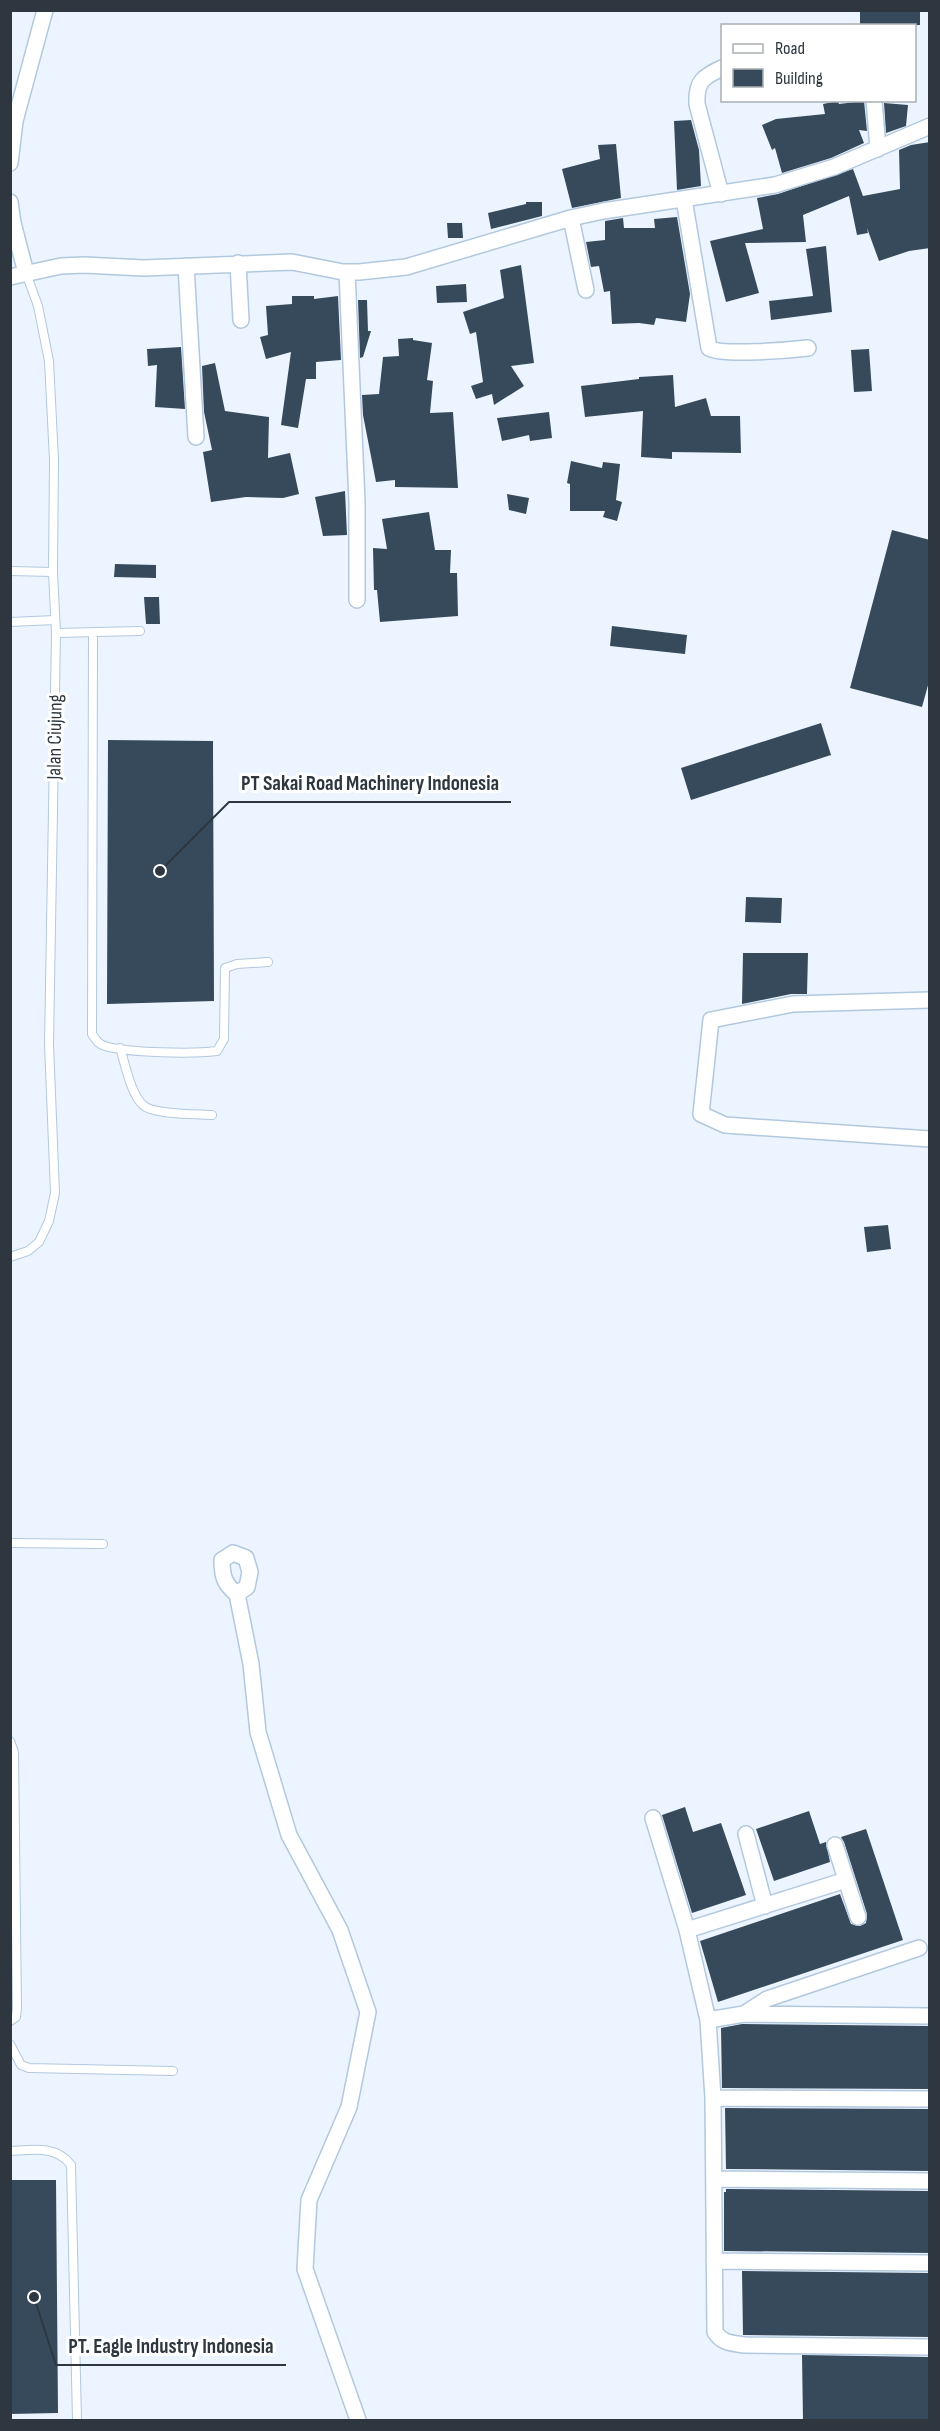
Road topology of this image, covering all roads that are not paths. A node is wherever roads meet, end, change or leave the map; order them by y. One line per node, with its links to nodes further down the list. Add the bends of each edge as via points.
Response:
1 (45, 10): 6 (street, via 15,121)
2 (721, 69): 7 (street, via 701,80 696,90)
3 (874, 102): 5 (street)
4 (930, 126): 5 (street)
5 (878, 149): 7 (street, via 775,185)
6 (10, 163)
7 (721, 194): 8 (street)
8 (684, 199): 10 (street); 18 (street, via 709,348)
9 (10, 202): 14 (street, Jalan Ciujung)
10 (571, 218): 13 (street, via 406,267); 16 (street)
11 (238, 263): 12 (street); 13 (street, via 292,262); 17 (street)
12 (186, 266): 14 (street, via 61,266); 19 (street)
13 (347, 272): 22 (street)
14 (26, 273): 15 (street); 21 (lane, Jalan Ciujung, via 38,306 49,361 54,460)
15 (10, 277)
16 (586, 290)
17 (241, 320)
18 (808, 348)
19 (196, 437)
20 (10, 571): 21 (lane)
21 (53, 572): 23 (lane, Jalan Ciujung)
22 (357, 600)
23 (55, 620): 24 (lane); 26 (lane, Jalan Ciujung)
24 (10, 622)
25 (140, 632): 27 (lane)
26 (56, 633): 27 (lane); 33 (lane, Jalan Ciujung, via 49,1044 55,1193 50,1221 39,1242)
27 (93, 633): 30 (lane, via 91,1021 98,1043)
28 (268, 962): 30 (lane, via 225,968 224,1039 217,1051)
29 (930, 1000): 32 (street, via 794,1004 711,1020 700,1114 725,1125)
30 (120, 1048): 31 (lane, via 142,1105 151,1110)
31 (212, 1115)
32 (930, 1139)
33 (10, 1257)
34 (10, 1543): 35 (lane)
35 (103, 1544)
36 (237, 1594): 61 (street, via 251,1664 258,1732 289,1835 340,1930 368,2012 349,2107 309,2200 305,2269)
37 (10, 1741): 49 (lane, via 14,1752 17,2008 16,2017)
38 (652, 1818): 44 (street)
39 (746, 1834): 42 (street)
40 (835, 1845): 41 (street)
41 (846, 1880): 42 (street); 43 (street)
42 (765, 1906): 44 (street)
43 (858, 1917)
44 (687, 1930): 48 (street)
45 (919, 1948): 46 (street, via 767,1999)
46 (744, 2014): 47 (street); 48 (street)
47 (930, 2016)
48 (708, 2020): 52 (street)
49 (10, 2021)
50 (10, 2044): 51 (lane, via 21,2065 29,2068)
51 (173, 2071)
52 (713, 2098): 53 (street); 55 (street)
53 (930, 2099)
54 (10, 2151): 60 (lane, via 54,2151 71,2164)
55 (714, 2179): 56 (street); 57 (street)
56 (930, 2181)
57 (714, 2261): 58 (street); 59 (street, via 715,2332 725,2342)
58 (930, 2263)
59 (930, 2347)
60 (77, 2421)
61 (358, 2421)

